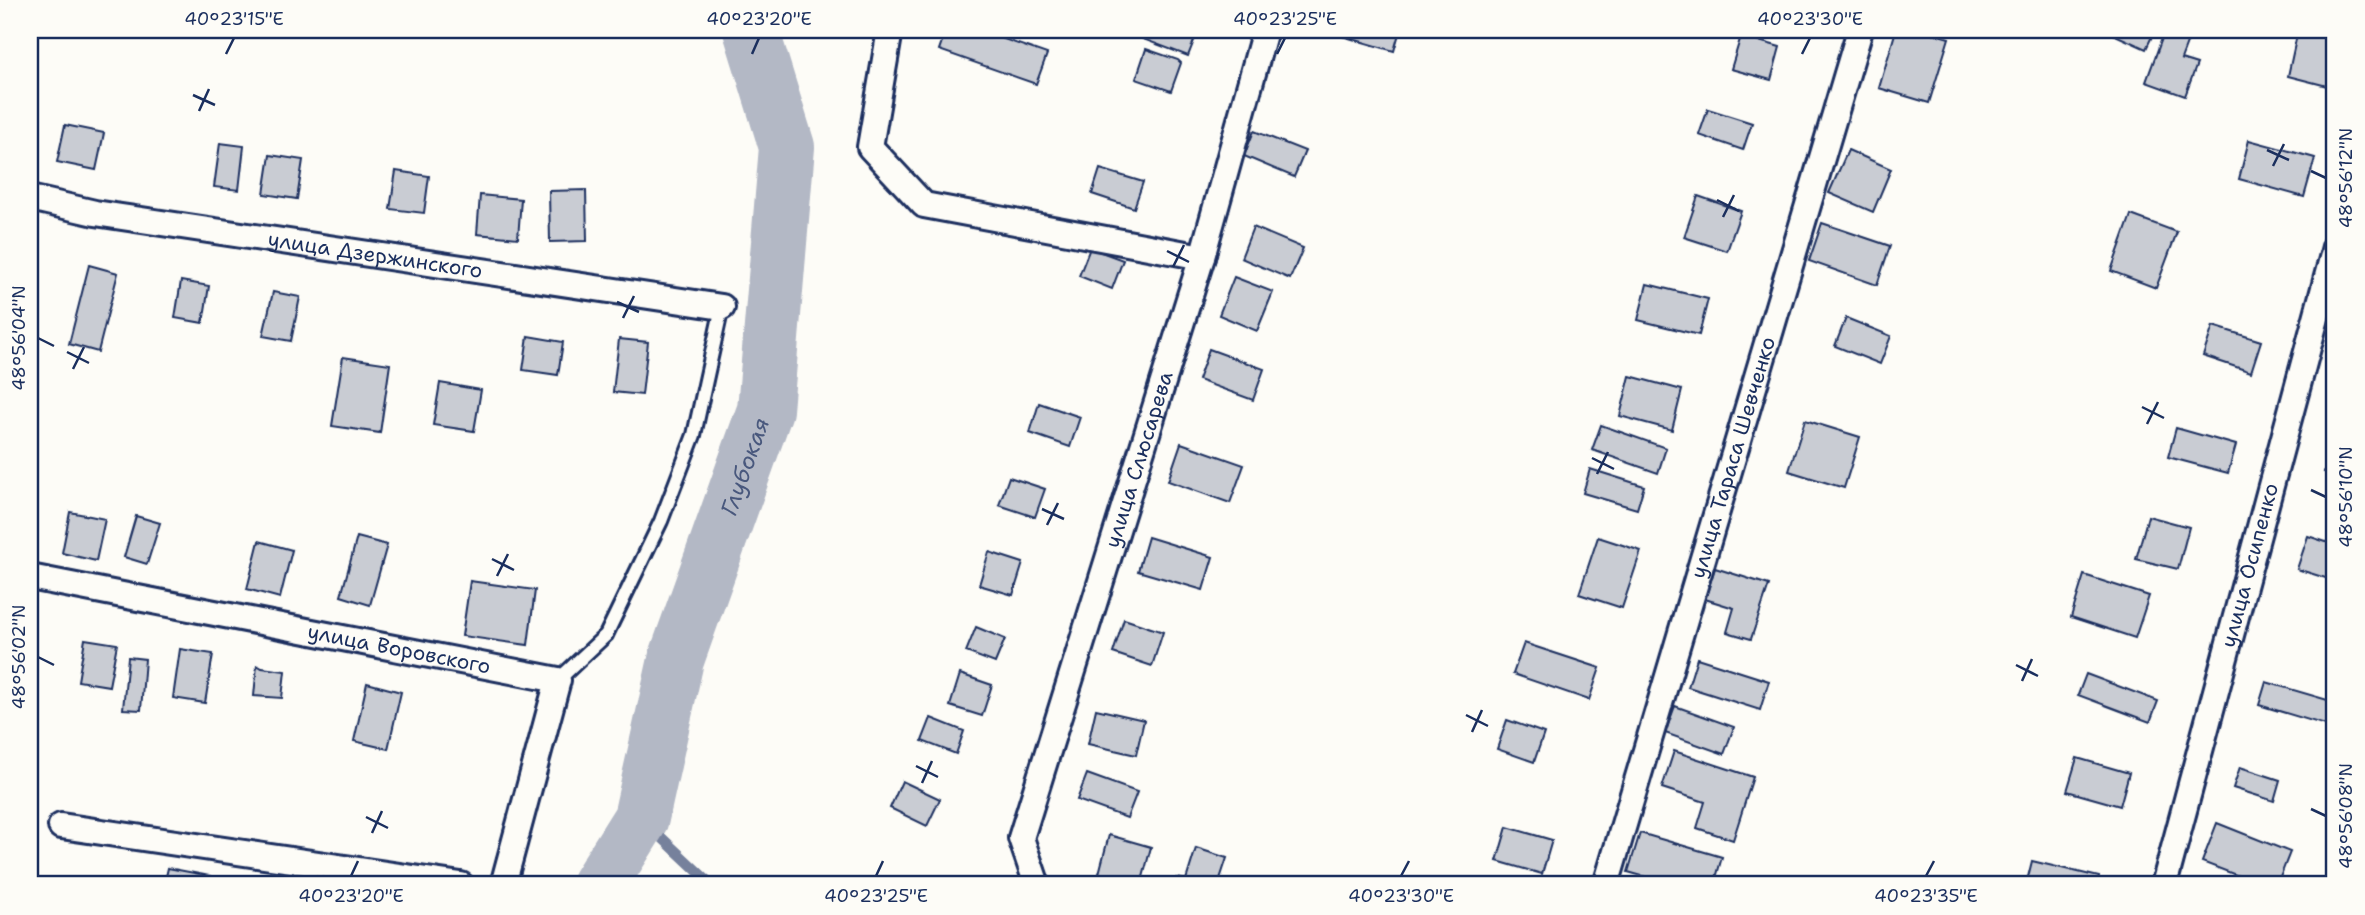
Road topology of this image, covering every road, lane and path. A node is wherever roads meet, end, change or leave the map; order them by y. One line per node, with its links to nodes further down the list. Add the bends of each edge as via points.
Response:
1 (890, 30): 6 (street, via 870,147 924,205)
2 (1265, 30): 6 (street, улица Слюсарева)
3 (1860, 30): 14 (street, улица Тараса Шевченко)
4 (30, 198): 7 (street, улица Дзержинского, via 95,213)
5 (2335, 247): 15 (street, улица Осипенко)
6 (1202, 257): 13 (street, улица Слюсарева, via 1021,838)
7 (722, 307): 9 (lane, via 694,435 661,522 606,635)
8 (30, 577): 9 (street, улица Воровского)
9 (558, 680): 12 (street)
10 (61, 827): 11 (street)
11 (460, 885)
12 (503, 885)
13 (1037, 885)
14 (1606, 885)
15 (2164, 885)

